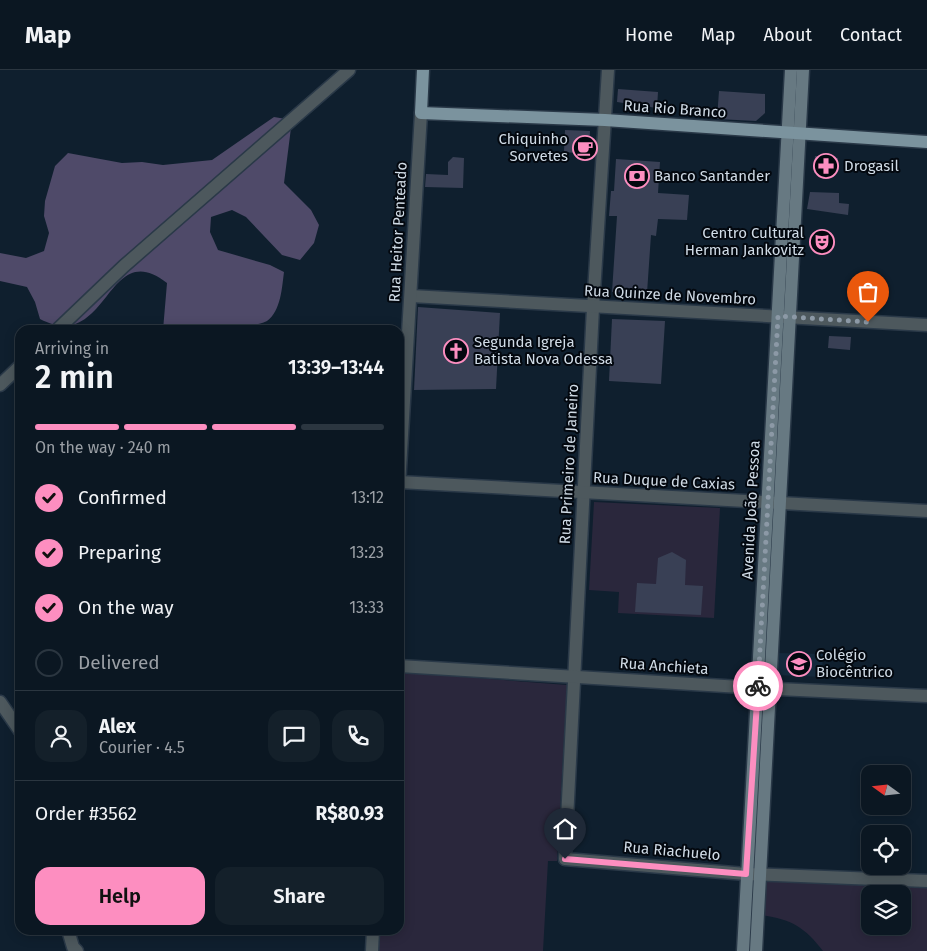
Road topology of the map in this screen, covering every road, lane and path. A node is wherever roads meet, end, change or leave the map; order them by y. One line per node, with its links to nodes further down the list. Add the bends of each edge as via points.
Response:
1 (348, 70): 14 (street, via 124,266)
2 (424, 70): 7 (main road, Rua Heitor Penteado)
3 (608, 70): 8 (street, Rua Primeiro de Janeiro)
4 (791, 70): 6 (main road, Avenida João Pessoa)
5 (803, 70): 6 (main road, Avenida João Pessoa)
6 (796, 90): 9 (main road, Avenida João Pessoa)
7 (421, 113): 8 (main road, Rua Rio Branco); 11 (street, Rua Heitor Penteado)
8 (606, 120): 9 (main road, Rua Rio Branco); 12 (street, Rua Primeiro de Janeiro)
9 (793, 133): 10 (main road, Rua Rio Branco); 13 (main road, Avenida João Pessoa)
10 (927, 142)
11 (411, 296): 12 (street, Rua Quinze de Novembro); 18 (street, Rua Heitor Penteado)
12 (593, 308): 13 (street, Rua Quinze de Novembro); 20 (street, Rua Primeiro de Janeiro)
13 (784, 316): 15 (street, Rua Quinze de Novembro); 21 (main road, Avenida João Pessoa)
14 (62, 325)
15 (927, 325)
16 (15, 371): 17 (street)
17 (0, 385)
18 (404, 404)
19 (404, 482): 20 (street, Rua Duque de Caxias)
20 (583, 492): 21 (street, Rua Duque de Caxias); 24 (street, Rua Primeiro de Janeiro)
21 (774, 503): 22 (street, Rua Duque de Caxias); 25 (main road, Avenida João Pessoa)
22 (927, 511)
23 (404, 666): 24 (street, Rua Anchieta)
24 (575, 676): 25 (street, Rua Anchieta); 29 (street, Rua Primeiro de Janeiro)
25 (763, 688): 26 (street, Rua Anchieta); 30 (main road, Avenida João Pessoa)
26 (927, 696)
27 (0, 702): 28 (street)
28 (15, 724)
29 (565, 859): 30 (street, Rua Riachuelo)
30 (753, 874): 31 (street, Rua Riachuelo); 36 (main road, Avenida João Pessoa); 37 (main road, Avenida João Pessoa)
31 (927, 881)
32 (69, 935): 34 (street)
33 (373, 935): 35 (street)
34 (77, 951)
35 (372, 951)
36 (743, 951)
37 (756, 951)

